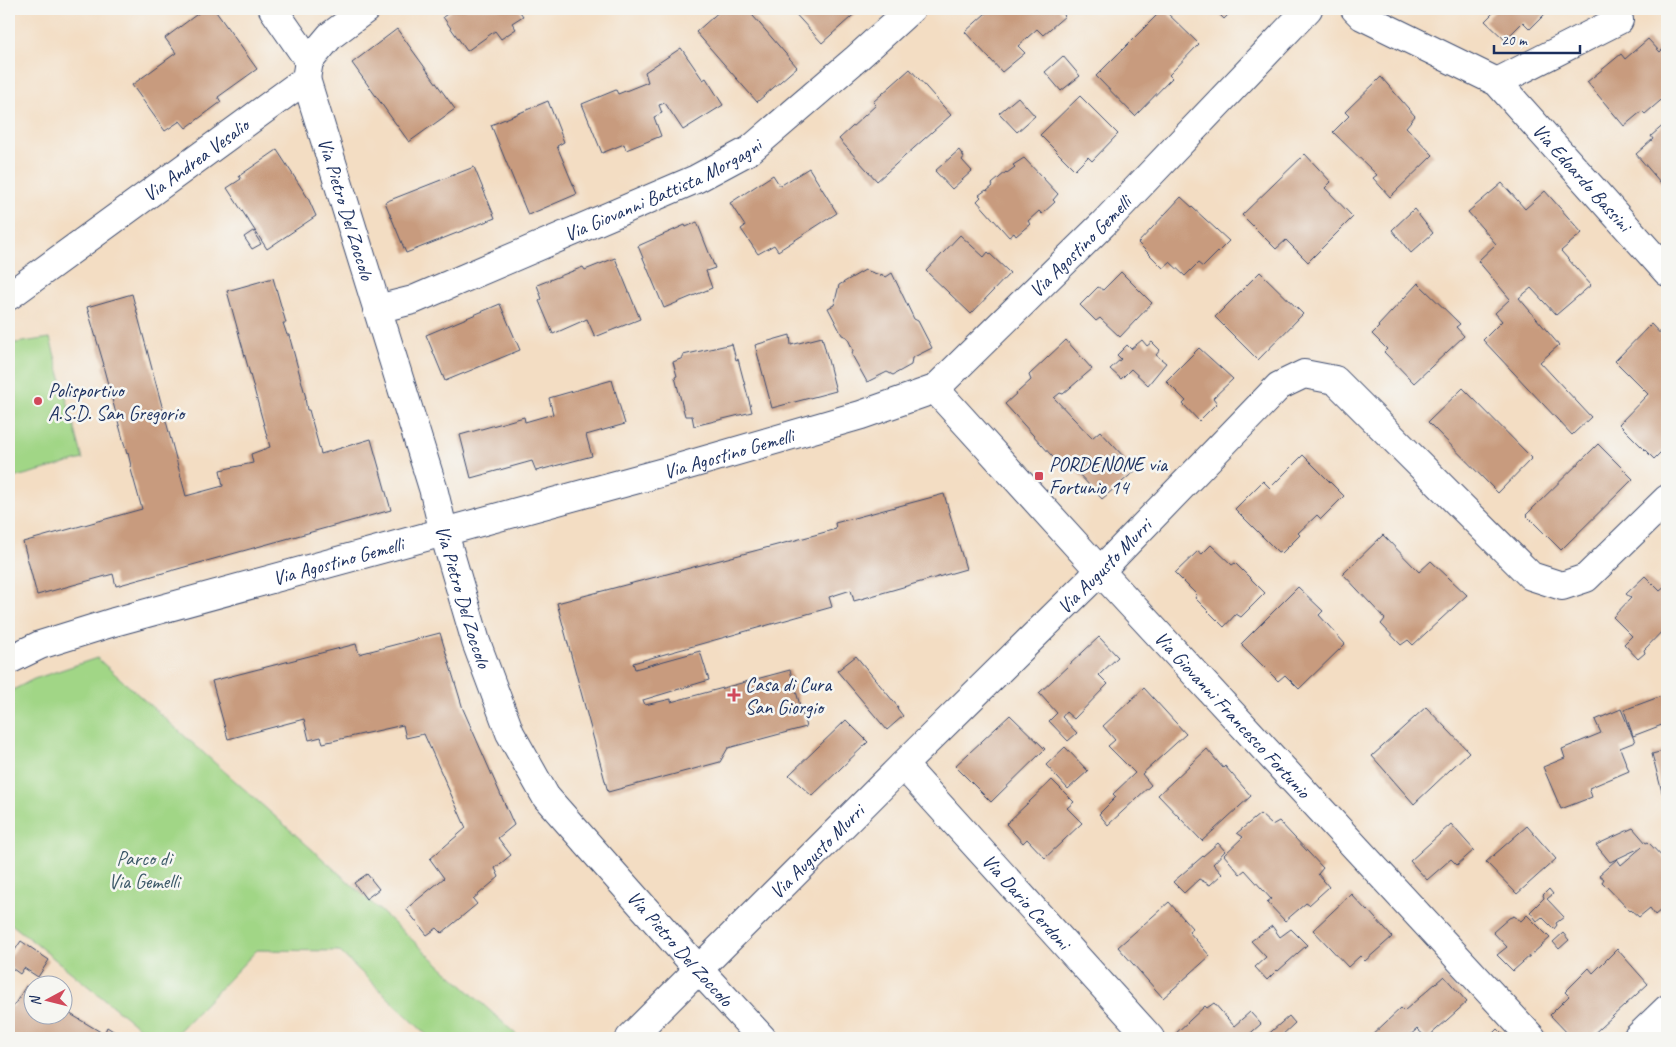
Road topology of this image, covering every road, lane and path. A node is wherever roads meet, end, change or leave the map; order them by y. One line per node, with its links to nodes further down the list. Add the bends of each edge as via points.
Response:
1 (272, 9): 7 (street, Via Pietro Del Zoccolo)
2 (366, 9): 7 (street, Via Andrea Vesalio, via 330,36)
3 (911, 9): 11 (street, Via Giovanni Battista Morgagni, via 750,150 696,179 422,296)
4 (1308, 9): 12 (street, Via Agostino Gemelli, via 1103,224)
5 (1355, 9): 8 (street, Via Edoardo Bassini, via 1362,16)
6 (1619, 20): 8 (street)
7 (308, 70): 10 (street, Via Andrea Vesalio); 11 (street, Via Pietro Del Zoccolo)
8 (1497, 82): 9 (street, Via Edoardo Bassini)
9 (1667, 272)
10 (9, 296)
11 (377, 309): 14 (street, Via Pietro Del Zoccolo)
12 (935, 389): 14 (street, Via Agostino Gemelli, via 851,418); 15 (street, Via Giovanni Francesco Fortunio)
13 (1667, 500): 15 (street, Via Augusto Murri, via 1586,578 1562,586 1554,584 1532,576 1335,380 1304,374 1279,386)
14 (444, 533): 16 (street, Via Agostino Gemelli, via 114,622 40,645); 18 (street, Via Pietro Del Zoccolo, via 476,642 510,733 546,797)
15 (1100, 572): 17 (street, Via Augusto Murri); 23 (street, Via Giovanni Francesco Fortunio)
16 (9, 660)
17 (903, 765): 18 (street, Via Augusto Murri); 22 (street, Via Dario Cerdoni)
18 (699, 970): 20 (street, Via Augusto Murri); 21 (street, Via Pietro Del Zoccolo)
19 (1667, 1009): 24 (street)
20 (630, 1038)
21 (762, 1038)
22 (1150, 1038)
23 (1532, 1038)
24 (1636, 1038)

